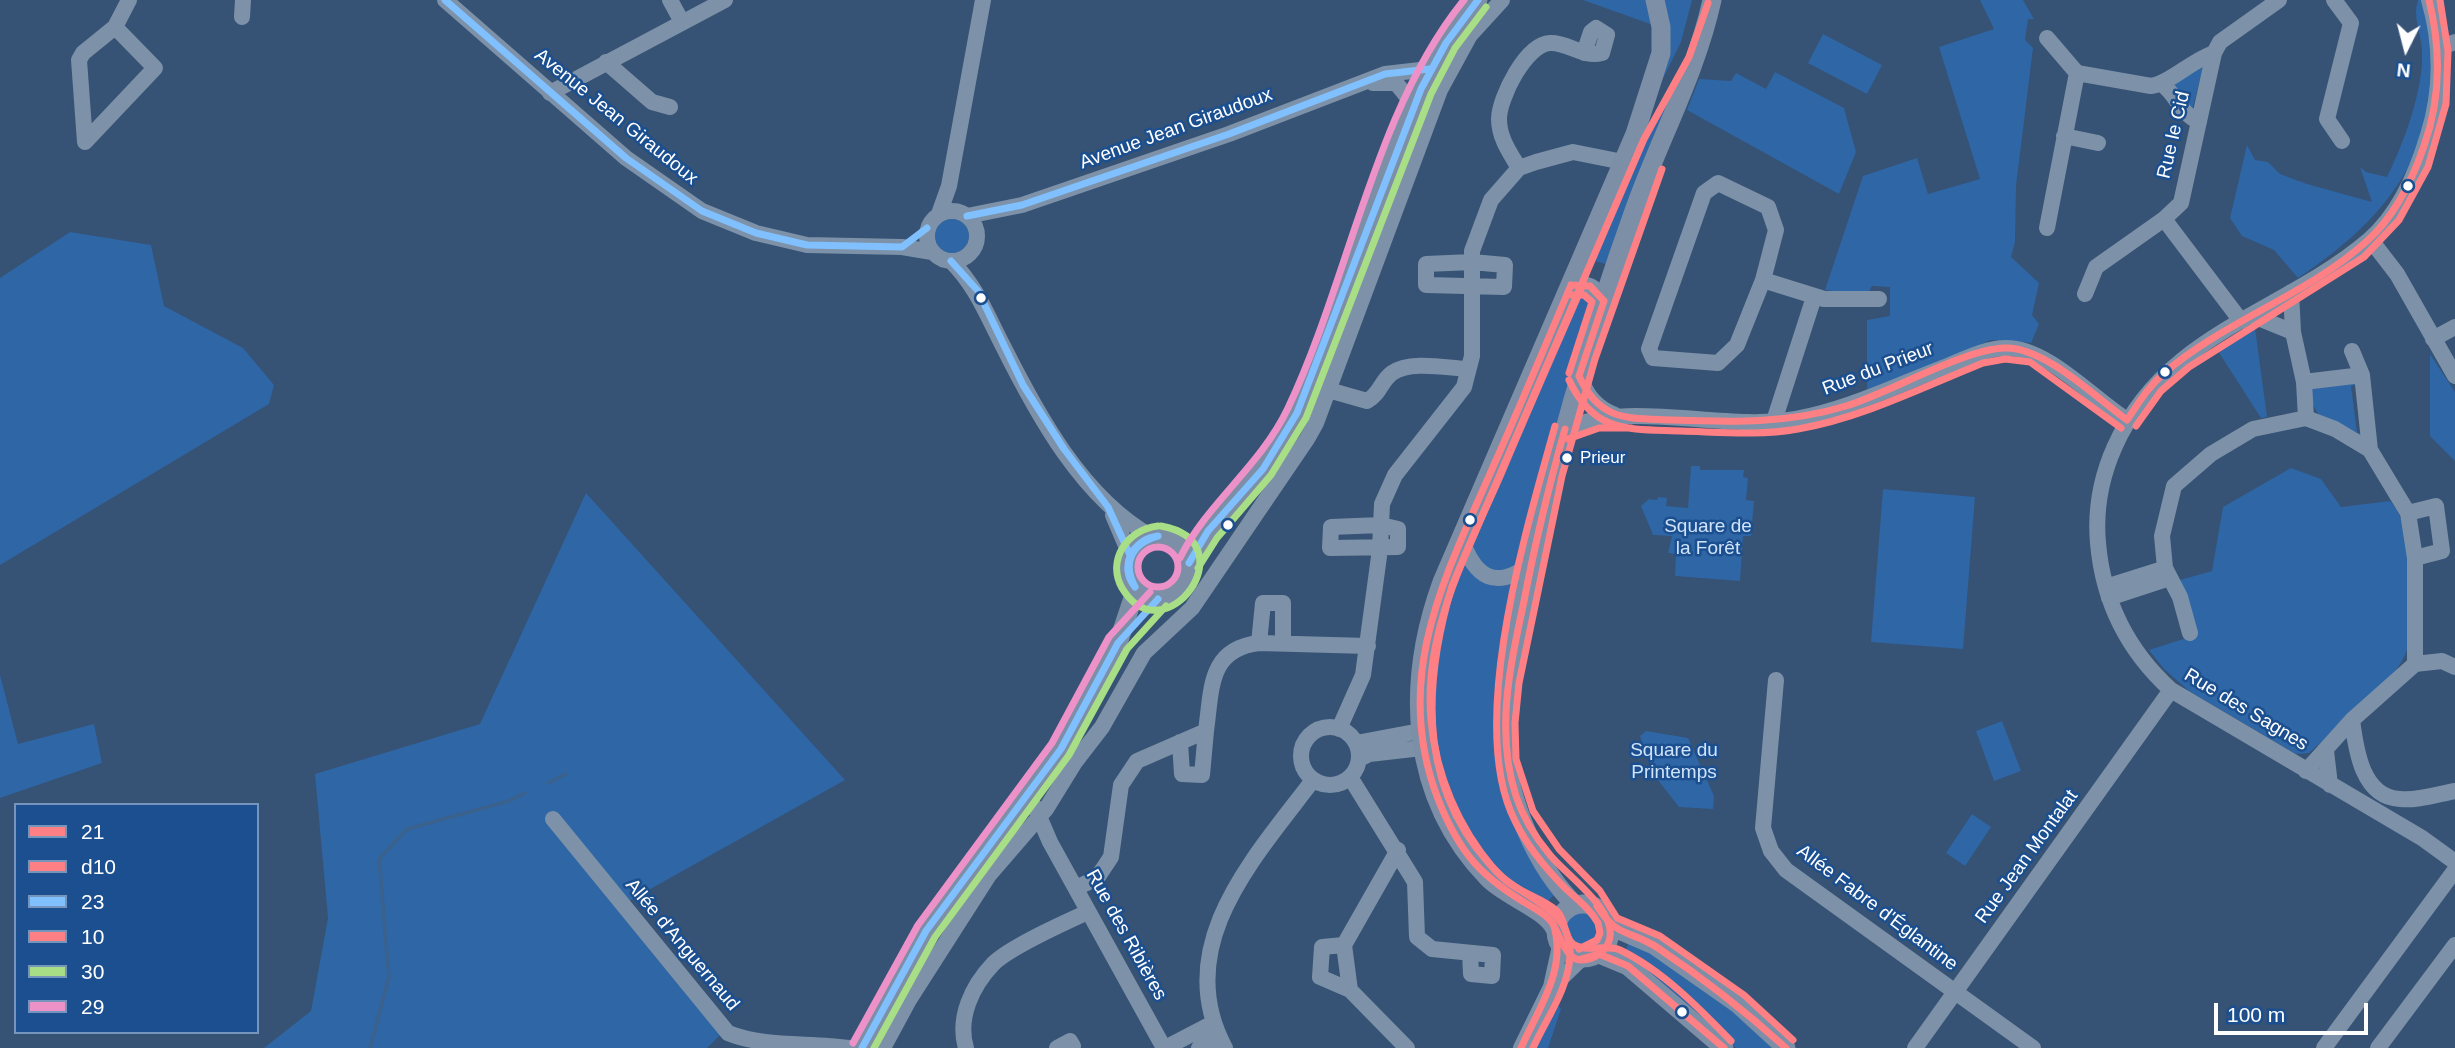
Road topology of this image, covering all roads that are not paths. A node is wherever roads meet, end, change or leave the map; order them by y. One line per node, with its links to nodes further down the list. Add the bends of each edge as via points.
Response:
1 (129, 0): 16 (street)
2 (243, 0): 14 (street)
3 (445, 0): 27 (street, Avenue Jean Giraudoux)
4 (670, 0): 15 (street)
5 (725, 0): 15 (street)
6 (983, 0): 36 (street)
7 (1478, 0): 23 (main road, via 1458,22)
8 (1502, 0): 68 (street, via 1471,36 1440,90)
9 (1655, 0): 34 (main road, via 1661,53)
10 (1712, 0): 57 (main road, via 1691,72 1634,211)
11 (2278, 0): 21 (street, via 2220,42)
12 (2334, 0): 32 (street, via 2351,23 2327,119)
13 (2429, 0): 19 (street, Rue des Sagnes)
14 (242, 17)
15 (682, 22): 22 (street)
16 (115, 27): 16 (street, via 155,68 85,142 79,60)
17 (2047, 38): 24 (street)
18 (2455, 42): 19 (street)
19 (2438, 48): 43 (street, Rue des Sagnes, via 2432,123 2419,164 2390,216)
20 (1584, 53): 35 (street, via 1550,43 1536,48 1515,73 1502,99 1499,119 1504,142)
21 (2214, 53): 25 (street, via 2197,59); 30 (street, Rue le Cid)
22 (606, 62): 27 (street); 29 (street, via 652,102)
23 (1429, 69): 26 (street, Avenue Jean Giraudoux, via 1385,74); 28 (main road)
24 (2077, 73): 25 (street); 31 (street)
25 (2163, 85): 30 (street, via 2184,115)
26 (1357, 86): 28 (street, Avenue Jean Giraudoux, via 1396,83); 37 (street, Avenue Jean Giraudoux)
27 (550, 93): 45 (street, Avenue Jean Giraudoux, via 626,158 702,211 756,233 807,245)
28 (1413, 104): 68 (main road)
29 (670, 107)
30 (2199, 122): 40 (street, Rue le Cid, via 2180,203)
31 (2064, 136): 33 (street); 42 (street)
32 (2342, 141)
33 (2098, 143)
34 (1623, 162): 35 (street, via 1573,152); 50 (main road)
35 (1519, 169): 48 (street, via 1491,200)
36 (949, 186): 38 (street); 39 (street)
37 (1008, 210): 39 (street, Avenue Jean Giraudoux); 44 (street, Avenue Jean Giraudoux, via 990,222)
38 (939, 214): 39 (street); 41 (street)
39 (965, 214): 44 (street, via 975,226)
40 (2164, 219): 54 (street, via 2096,268); 58 (street)
41 (927, 228): 45 (street); 46 (street)
42 (2047, 228)
43 (2370, 239): 53 (street, Rue des Sagnes); 61 (street, via 2397,274)
44 (974, 245): 47 (street); 52 (street)
45 (902, 247): 46 (street, Avenue Jean Giraudoux)
46 (932, 252): 47 (street)
47 (951, 261): 52 (street)
48 (1472, 262): 51 (street); 51 (street, via 1505,265 1504,287); 51 (street, via 1426,264 1426,285)
49 (1763, 280): 49 (street, via 1776,230 1768,207 1718,183 1704,193 1649,349 1653,358 1718,363 1737,345); 55 (street)
50 (1571, 285): 57 (street, via 1588,284); 80 (main road)
51 (1472, 287): 63 (street)
52 (978, 291): 75 (street, via 1023,385)
53 (2291, 292): 58 (street, Rue des Sagnes); 60 (street)
54 (2085, 294)
55 (1814, 297): 56 (street); 72 (street)
56 (1879, 299)
57 (1604, 301): 65 (main road)
58 (2246, 318): 60 (street); 71 (street, Rue des Sagnes, via 2198,346 2160,376)
59 (2455, 327): 61 (street)
60 (2293, 331): 67 (street)
61 (2433, 339): 66 (street)
62 (2353, 351): 64 (street)
63 (1468, 369): 68 (street, via 1402,368 1367,401); 78 (street, via 1464,387 1395,475 1382,504)
64 (2362, 375): 67 (street); 74 (street)
65 (1579, 376): 69 (street, via 1600,409); 73 (main road)
66 (2455, 376)
67 (2304, 382): 70 (street)
68 (1318, 387): 77 (main road, via 1252,483); 113 (street, via 1307,439 1192,608 1144,653 1102,727)
69 (1620, 418): 72 (street, Rue du Prieur); 73 (street, Rue du Prieur, via 1597,418)
70 (2306, 418): 74 (street); 87 (street, via 2253,429 2211,454 2174,486 2162,536)
71 (2127, 420): 72 (street, Rue du Prieur, via 2034,352 2005,348 1980,353 1838,408); 89 (street, Rue des Sagnes, via 2105,470 2096,520 2101,572)
72 (1774, 421)
73 (1565, 429): 86 (main road)
74 (2370, 450): 76 (street)
75 (1108, 507): 79 (street); 83 (street)
76 (2408, 513): 84 (street); 84 (street, via 2436,506 2442,551)
77 (1217, 519): 81 (main road); 85 (main road)
78 (1381, 525): 82 (street); 82 (street, via 1331,527 1331,548)
79 (1152, 537): 81 (main road); 83 (main road, via 1139,543)
80 (1461, 537): 86 (street, via 1470,563 1485,576 1503,578); 103 (main road, via 1427,625 1419,675)
81 (1172, 540): 85 (main road, via 1184,550)
82 (1380, 549): 95 (street)
83 (1130, 555): 88 (main road, via 1127,570)
84 (2415, 558): 96 (street)
85 (1189, 563): 90 (main road, via 1184,586)
86 (1532, 563): 122 (main road, via 1508,689 1506,761 1529,835 1555,883)
87 (2168, 573): 89 (street); 91 (street)
88 (1136, 589): 90 (main road); 92 (main road)
89 (2108, 592): 99 (street, Rue des Sagnes, via 2140,659)
90 (1158, 598): 92 (main road)
91 (2190, 633)
92 (1118, 643): 111 (main road, via 1061,748)
93 (1259, 643): 94 (street); 94 (street, via 1263,603 1283,603); 102 (street, via 1224,655 1213,678)
94 (1283, 643): 95 (street)
95 (1368, 646): 101 (street, via 1363,675)
96 (2415, 664): 97 (street, via 2442,661); 100 (street)
97 (2455, 667)
98 (1776, 680): 144 (street, Allée Fabre d'Églantine, via 1763,828 1771,851 1786,870)
99 (2171, 690): 107 (street, Rue des Sagnes); 143 (street, Rue Jean Montalat)
100 (2352, 720): 106 (street); 112 (street, via 2365,775 2381,794 2400,799)
101 (1339, 729): 105 (street); 109 (street, via 1321,728 1306,739 1302,765)
102 (1206, 731): 104 (street); 104 (street, via 1202,775 1182,774)
103 (1421, 739): 105 (street); 125 (main road, via 1452,830 1486,876 1514,900 1550,919)
104 (1180, 742): 121 (street, via 1137,761 1121,785 1111,857 1097,878)
105 (1357, 751): 108 (street)
106 (2326, 751): 107 (street); 110 (street)
107 (2306, 771): 110 (street, Rue des Sagnes)
108 (1350, 777): 109 (street, via 1332,785); 118 (street)
109 (1313, 780): 132 (street, via 1223,906 1213,933 1207,990)
110 (2330, 785): 119 (street, Rue des Sagnes)
111 (1032, 790): 113 (street, Rue des Ribières); 116 (main road)
112 (2455, 791)
113 (1038, 816): 115 (street); 117 (street, Rue des Ribières)
114 (553, 819): 133 (street, Allée d'Anguernaud, via 728,1033 746,1042 774,1046)
115 (1023, 835): 116 (street); 117 (street); 135 (street, via 982,887)
116 (995, 837): 134 (main road, via 926,931)
117 (1050, 842): 121 (street, Rue des Ribières)
118 (1398, 850): 126 (street); 128 (street, via 1415,882 1417,937 1432,949)
119 (2455, 862)
120 (2455, 870): 145 (street)
121 (1076, 888): 123 (street, Rue des Ribières)
122 (1575, 905): 124 (main road, via 1599,908); 125 (main road, via 1561,914)
123 (1088, 912): 136 (street, via 993,964 966,1005 962,1029); 137 (street, Rue des Ribières)
124 (1611, 926): 129 (main road, via 1609,942); 142 (main road, via 1654,945 1738,1004)
125 (1558, 937): 129 (main road, via 1566,952); 130 (street)
126 (1344, 945): 131 (street); 131 (street, via 1322,947 1320,977)
127 (2455, 945): 146 (street)
128 (1470, 953)
129 (1590, 956): 130 (street); 141 (main road, via 1628,966)
130 (1550, 989): 140 (street)
131 (1350, 990): 139 (street)
132 (1219, 1036): 137 (street); 138 (street)
133 (850, 1048)
134 (862, 1048)
135 (883, 1048)
136 (966, 1048)
137 (1165, 1048)
138 (1199, 1048)
139 (1407, 1048)
140 (1521, 1048)
141 (1724, 1048)
142 (1786, 1048)
143 (1915, 1048)
144 (2033, 1048)
145 (2323, 1048)
146 (2378, 1048)

